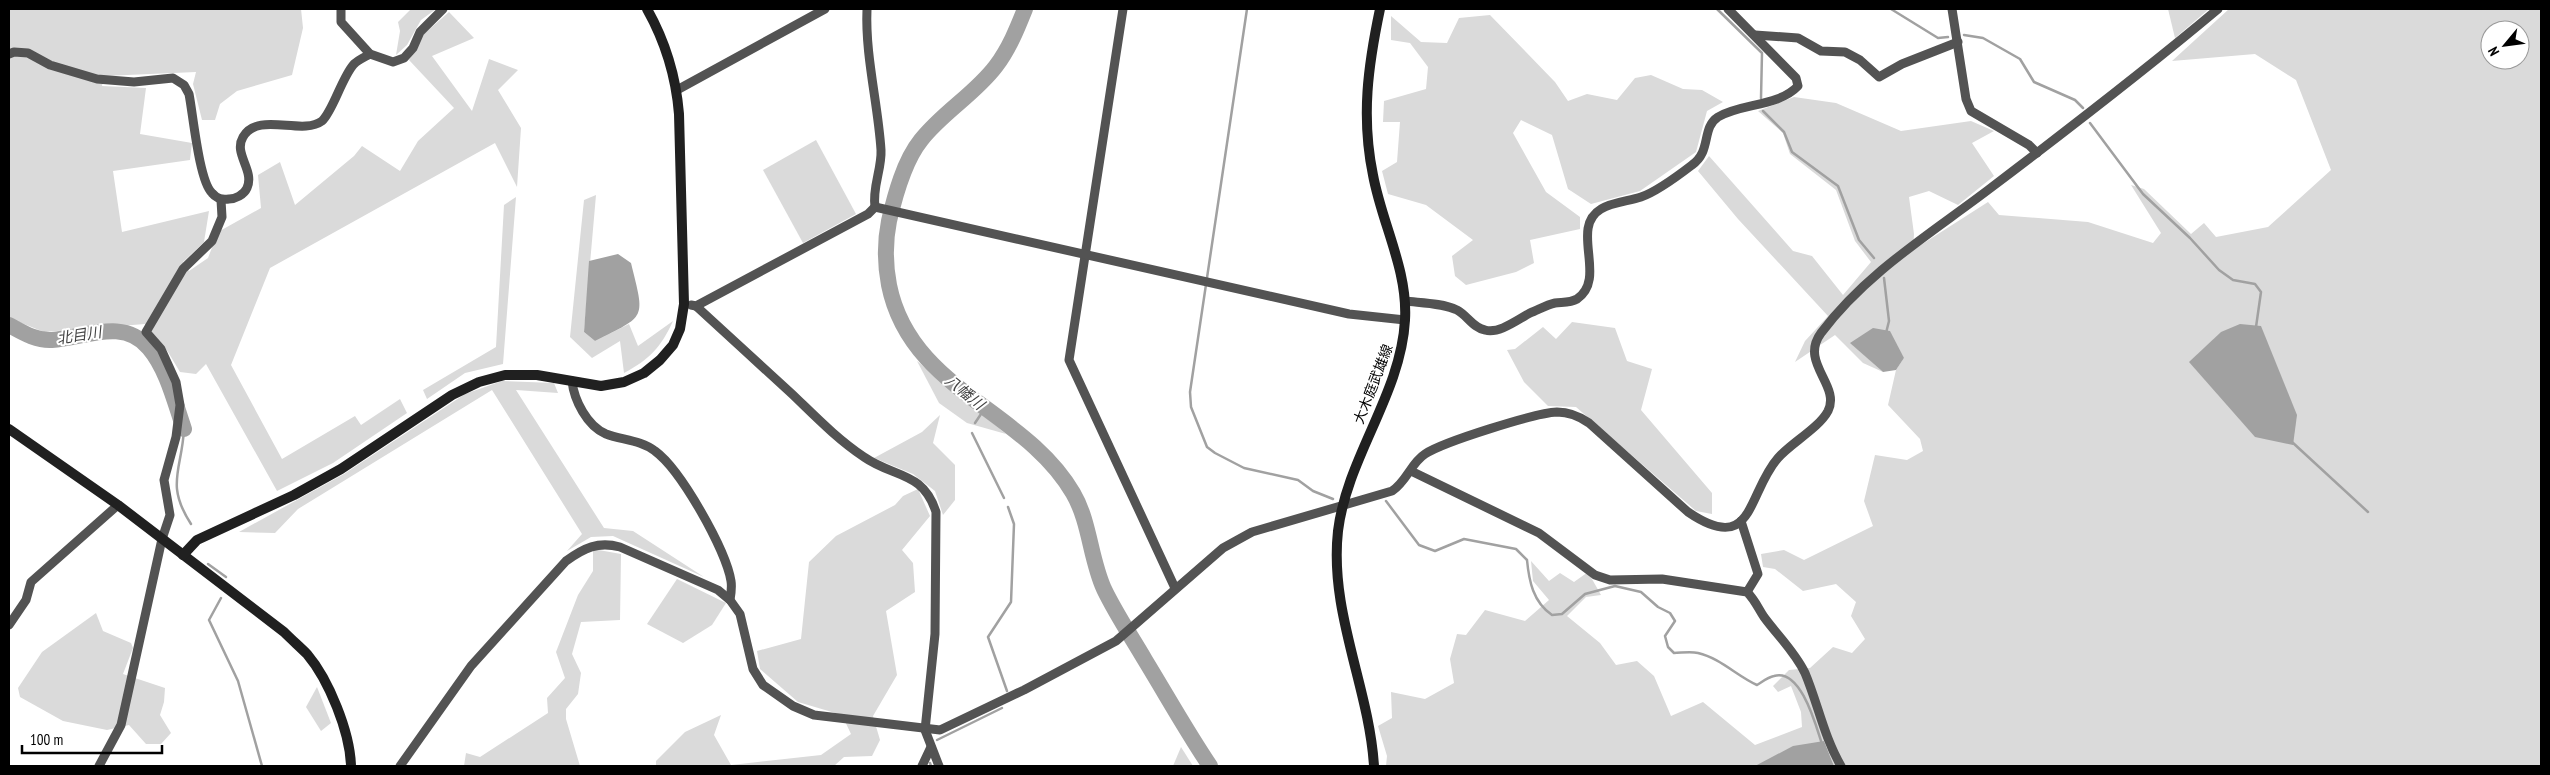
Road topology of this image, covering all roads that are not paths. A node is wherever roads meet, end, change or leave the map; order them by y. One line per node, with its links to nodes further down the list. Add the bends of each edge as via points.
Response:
1 (341, 9): 14 (street, via 342,22)
2 (443, 9): 14 (street, via 420,32 404,58 393,62)
3 (647, 9): 15 (street, via 668,55)
4 (825, 9): 15 (street)
5 (867, 9): 18 (street, via 882,152 874,196)
6 (1123, 9): 19 (street)
7 (1380, 9): 20 (street, 大木庭武雄線, via 1368,79 1365,124 1373,176 1400,270)
8 (1728, 9): 11 (street)
9 (1952, 9): 12 (street)
10 (2218, 9): 16 (street, via 2098,108)
11 (1755, 35): 12 (street, via 1798,38 1821,51 1845,52 1879,77 1902,64); 20 (street, via 1796,78 1798,86 1793,92 1726,112 1708,127 1704,152 1694,164 1643,196 1596,213 1588,230 1590,275 1586,290 1576,299 1541,308 1496,330 1476,326 1460,311 1448,307)
12 (1958, 42): 16 (street, via 1970,111 2029,145)
13 (9, 54): 17 (street, via 28,53 50,65 97,79 134,82 173,78 184,85 189,94 204,180 211,193)
14 (370, 54): 17 (street, via 354,64 322,120 309,126 266,125 252,128 243,137 240,149 249,176 247,189 236,199)
15 (677, 90): 21 (street)
16 (2036, 153): 29 (street, via 1888,263 1822,332 1815,342 1814,355 1830,396 1828,411 1778,458)
17 (221, 200): 30 (street, via 222,217 212,242 183,269 146,332 161,349 176,382 180,405 176,437 164,480 170,515)
18 (878, 207): 19 (street); 22 (street)
19 (1085, 255): 23 (street, via 1349,314); 32 (street, via 1069,360)
20 (1405, 301): 23 (street, 大木庭武雄線)
21 (684, 304): 22 (street); 24 (street, via 680,329 673,345 644,373 624,382 601,386)
22 (696, 306): 36 (street, via 839,438 877,465 912,478 932,497 936,512 935,634)
23 (1405, 320): 28 (street, 大木庭武雄線, via 1401,354)
24 (572, 381): 31 (street, via 537,375 505,375 479,382 452,395 341,469 294,495 197,540); 34 (street, via 581,408 595,427 604,433 640,443 655,451 672,467 687,488 721,552 731,582)
25 (9, 429): 27 (street)
26 (1411, 471): 28 (street, via 1392,491); 29 (street, via 1418,460 1436,448 1539,415 1568,413 1589,423 1688,512 1706,524 1727,528); 33 (street, via 1539,533 1595,575 1610,580 1662,579)
27 (118, 505): 30 (street); 35 (street, via 31,582 26,600)
28 (1343, 506): 32 (street, via 1236,539); 43 (street, 大木庭武雄線, via 1336,572 1340,606 1370,730)
29 (1741, 521): 33 (street, via 1758,574)
30 (162, 539): 31 (street); 38 (street, via 121,725)
31 (183, 555): 39 (street, via 284,632 307,655 335,704 349,745)
32 (1175, 588): 36 (street, via 1116,641 940,730)
33 (1747, 592): 44 (street, via 1804,672 1834,753)
34 (730, 600): 36 (street, via 740,614 753,669 763,685 793,706 814,715); 40 (street, via 718,590 620,547 595,545 580,551 566,561 471,666)
35 (9, 625)
36 (925, 730): 37 (street)
37 (931, 747): 41 (street); 42 (street)
38 (99, 766)
39 (351, 766)
40 (400, 766)
41 (922, 766)
42 (939, 766)
43 (1374, 766)
44 (1842, 766)

